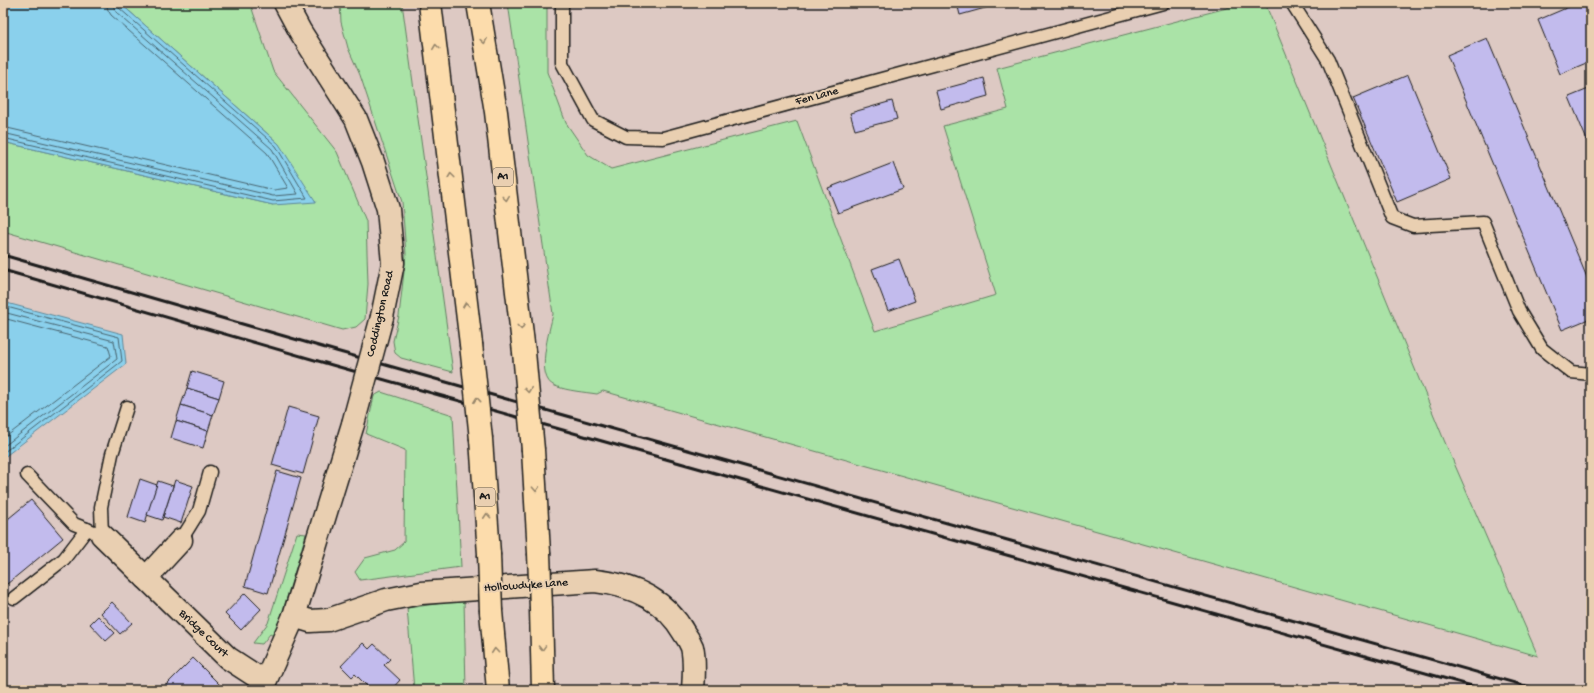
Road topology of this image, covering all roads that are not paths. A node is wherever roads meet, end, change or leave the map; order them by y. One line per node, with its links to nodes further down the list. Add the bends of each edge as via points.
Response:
1 (285, 3): 15 (street, Coddington Road, bridge, via 356,118 388,209 393,262 382,317 353,424)
2 (430, 3): 17 (highway, A1, one-way to 2, bridge, via 481,439)
3 (478, 3): 18 (highway, A1, one-way to 18, bridge, via 496,112 524,352 539,553)
4 (562, 3): 5 (lane, Fen Lane, via 562,63 593,120 626,137 663,138)
5 (1163, 3)
6 (1292, 3): 7 (lane, via 1328,60 1392,218 1413,226 1483,222 1519,311 1542,349 1571,372)
7 (1591, 374)
8 (126, 407): 11 (lane)
9 (210, 472): 12 (lane, via 199,511)
10 (27, 475): 11 (lane, via 74,524)
11 (94, 532): 13 (street, Bridge Court); 14 (lane)
12 (181, 540): 13 (street)
13 (146, 578): 16 (street, Bridge Court, via 228,658)
14 (14, 598)
15 (294, 616): 16 (street, Coddington Road); 19 (street, Hollowdyke Lane, via 310,622 328,620 386,600 421,593 595,581 618,584 643,593 678,621 692,646)
16 (262, 686)
17 (498, 690)
18 (543, 690)
19 (693, 690)

